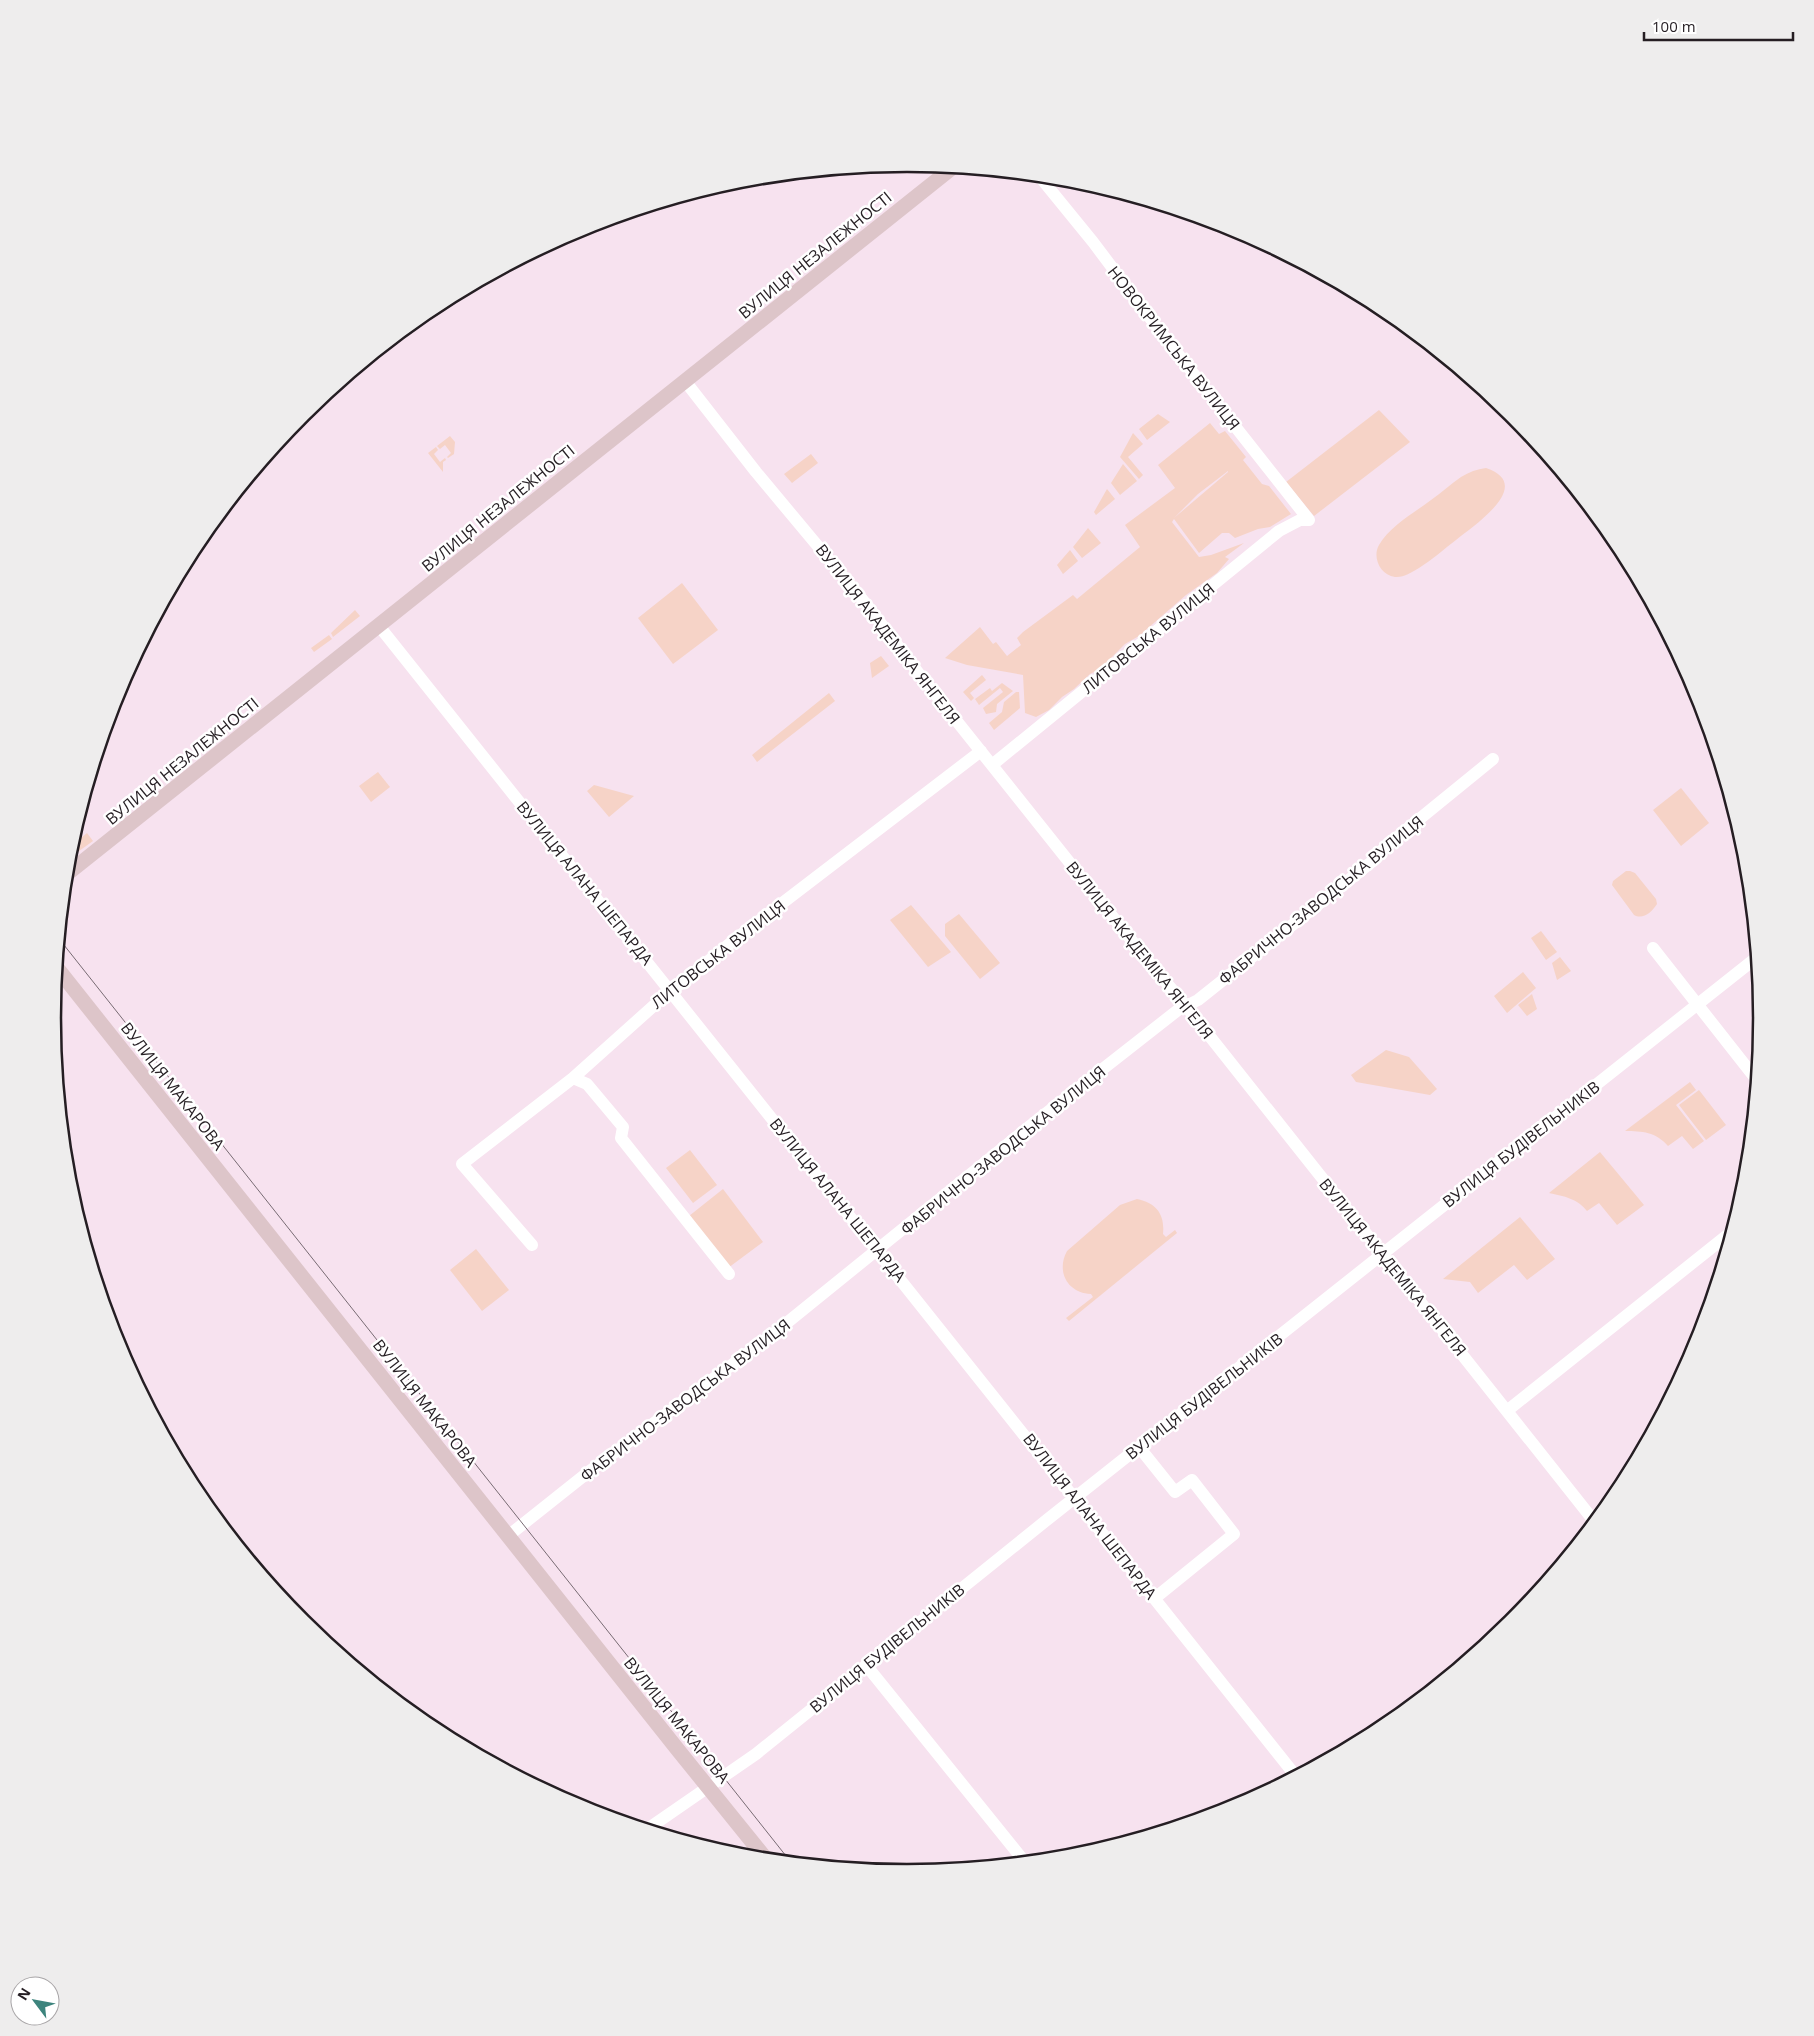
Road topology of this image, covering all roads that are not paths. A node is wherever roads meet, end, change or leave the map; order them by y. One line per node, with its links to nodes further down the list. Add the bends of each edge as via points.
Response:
1 (945, 173): 3 (main road, ВУЛИЦЯ НЕЗАЛЕЖНОСТІ)
2 (1046, 184): 4 (street, НОВОКРИМСЬКА ВУЛИЦЯ)
3 (685, 381): 5 (main road, ВУЛИЦЯ НЕЗАЛЕЖНОСТІ); 6 (street, ВУЛИЦЯ АКАДЕМІКА ЯНГЕЛЯ)
4 (1308, 520): 8 (street, ЛИТОВСЬКА ВУЛИЦЯ, via 1300,520 1279,531)
5 (379, 626): 9 (main road, ВУЛИЦЯ НЕЗАЛЕЖНОСТІ); 13 (street, ВУЛИЦЯ АЛАНА ШЕПАРДА)
6 (981, 751): 8 (street, ВУЛИЦЯ АКАДЕМІКА ЯНГЕЛЯ); 13 (street, ЛИТОВСЬКА ВУЛИЦЯ)
7 (1493, 758): 15 (street, ФАБРИЧНО-ЗАВОДСЬКА ВУЛИЦЯ, via 1351,879)
8 (992, 765): 15 (street, ВУЛИЦЯ АКАДЕМІКА ЯНГЕЛЯ)
9 (75, 867)
10 (1653, 948): 14 (street)
11 (1751, 962): 14 (street, ВУЛИЦЯ БУДІВЕЛЬНИКІВ)
12 (63, 975): 27 (main road, ВУЛИЦЯ МАКАРОВА)
13 (671, 991): 17 (street, ЛИТОВСЬКА ВУЛИЦЯ); 20 (street, ВУЛИЦЯ АЛАНА ШЕПАРДА)
14 (1697, 1004): 16 (street); 21 (street, ВУЛИЦЯ БУДІВЕЛЬНИКІВ)
15 (1187, 1007): 20 (street, ФАБРИЧНО-ЗАВОДСЬКА ВУЛИЦЯ, via 1178,1010 1030,1126); 21 (street, ВУЛИЦЯ АКАДЕМІКА ЯНГЕЛЯ)
16 (1751, 1073)
17 (573, 1078): 19 (street, ЛИТОВСЬКА ВУЛИЦЯ, via 462,1164); 22 (street, via 587,1084 623,1127 621,1138)
18 (1724, 1238): 23 (street)
19 (532, 1245)
20 (878, 1250): 25 (street, ВУЛИЦЯ АЛАНА ШЕПАРДА); 27 (street, ФАБРИЧНО-ЗАВОДСЬКА ВУЛИЦЯ)
21 (1381, 1254): 23 (street, ВУЛИЦЯ АКАДЕМІКА ЯНГЕЛЯ); 24 (street, ВУЛИЦЯ БУДІВЕЛЬНИКІВ)
22 (729, 1274)
23 (1508, 1410): 26 (street, ВУЛИЦЯ АКАДЕМІКА ЯНГЕЛЯ)
24 (1139, 1447): 25 (street, ВУЛИЦЯ БУДІВЕЛЬНИКІВ); 28 (street, via 1175,1492 1192,1480 1234,1534)
25 (1075, 1498): 28 (street, ВУЛИЦЯ АЛАНА ШЕПАРДА); 29 (street, ВУЛИЦЯ БУДІВЕЛЬНИКІВ)
26 (1590, 1516)
27 (508, 1536): 31 (main road, ВУЛИЦЯ МАКАРОВА)
28 (1155, 1598): 30 (street, ВУЛИЦЯ АЛАНА ШЕПАРДА)
29 (866, 1665): 31 (street, ВУЛИЦЯ БУДІВЕЛЬНИКІВ, via 756,1754); 34 (street)
30 (1292, 1771)
31 (709, 1787): 32 (street, ВУЛИЦЯ БУДІВЕЛЬНИКІВ); 33 (main road, ВУЛИЦЯ МАКАРОВА)
32 (654, 1825)
33 (759, 1850)
34 (1020, 1856)

